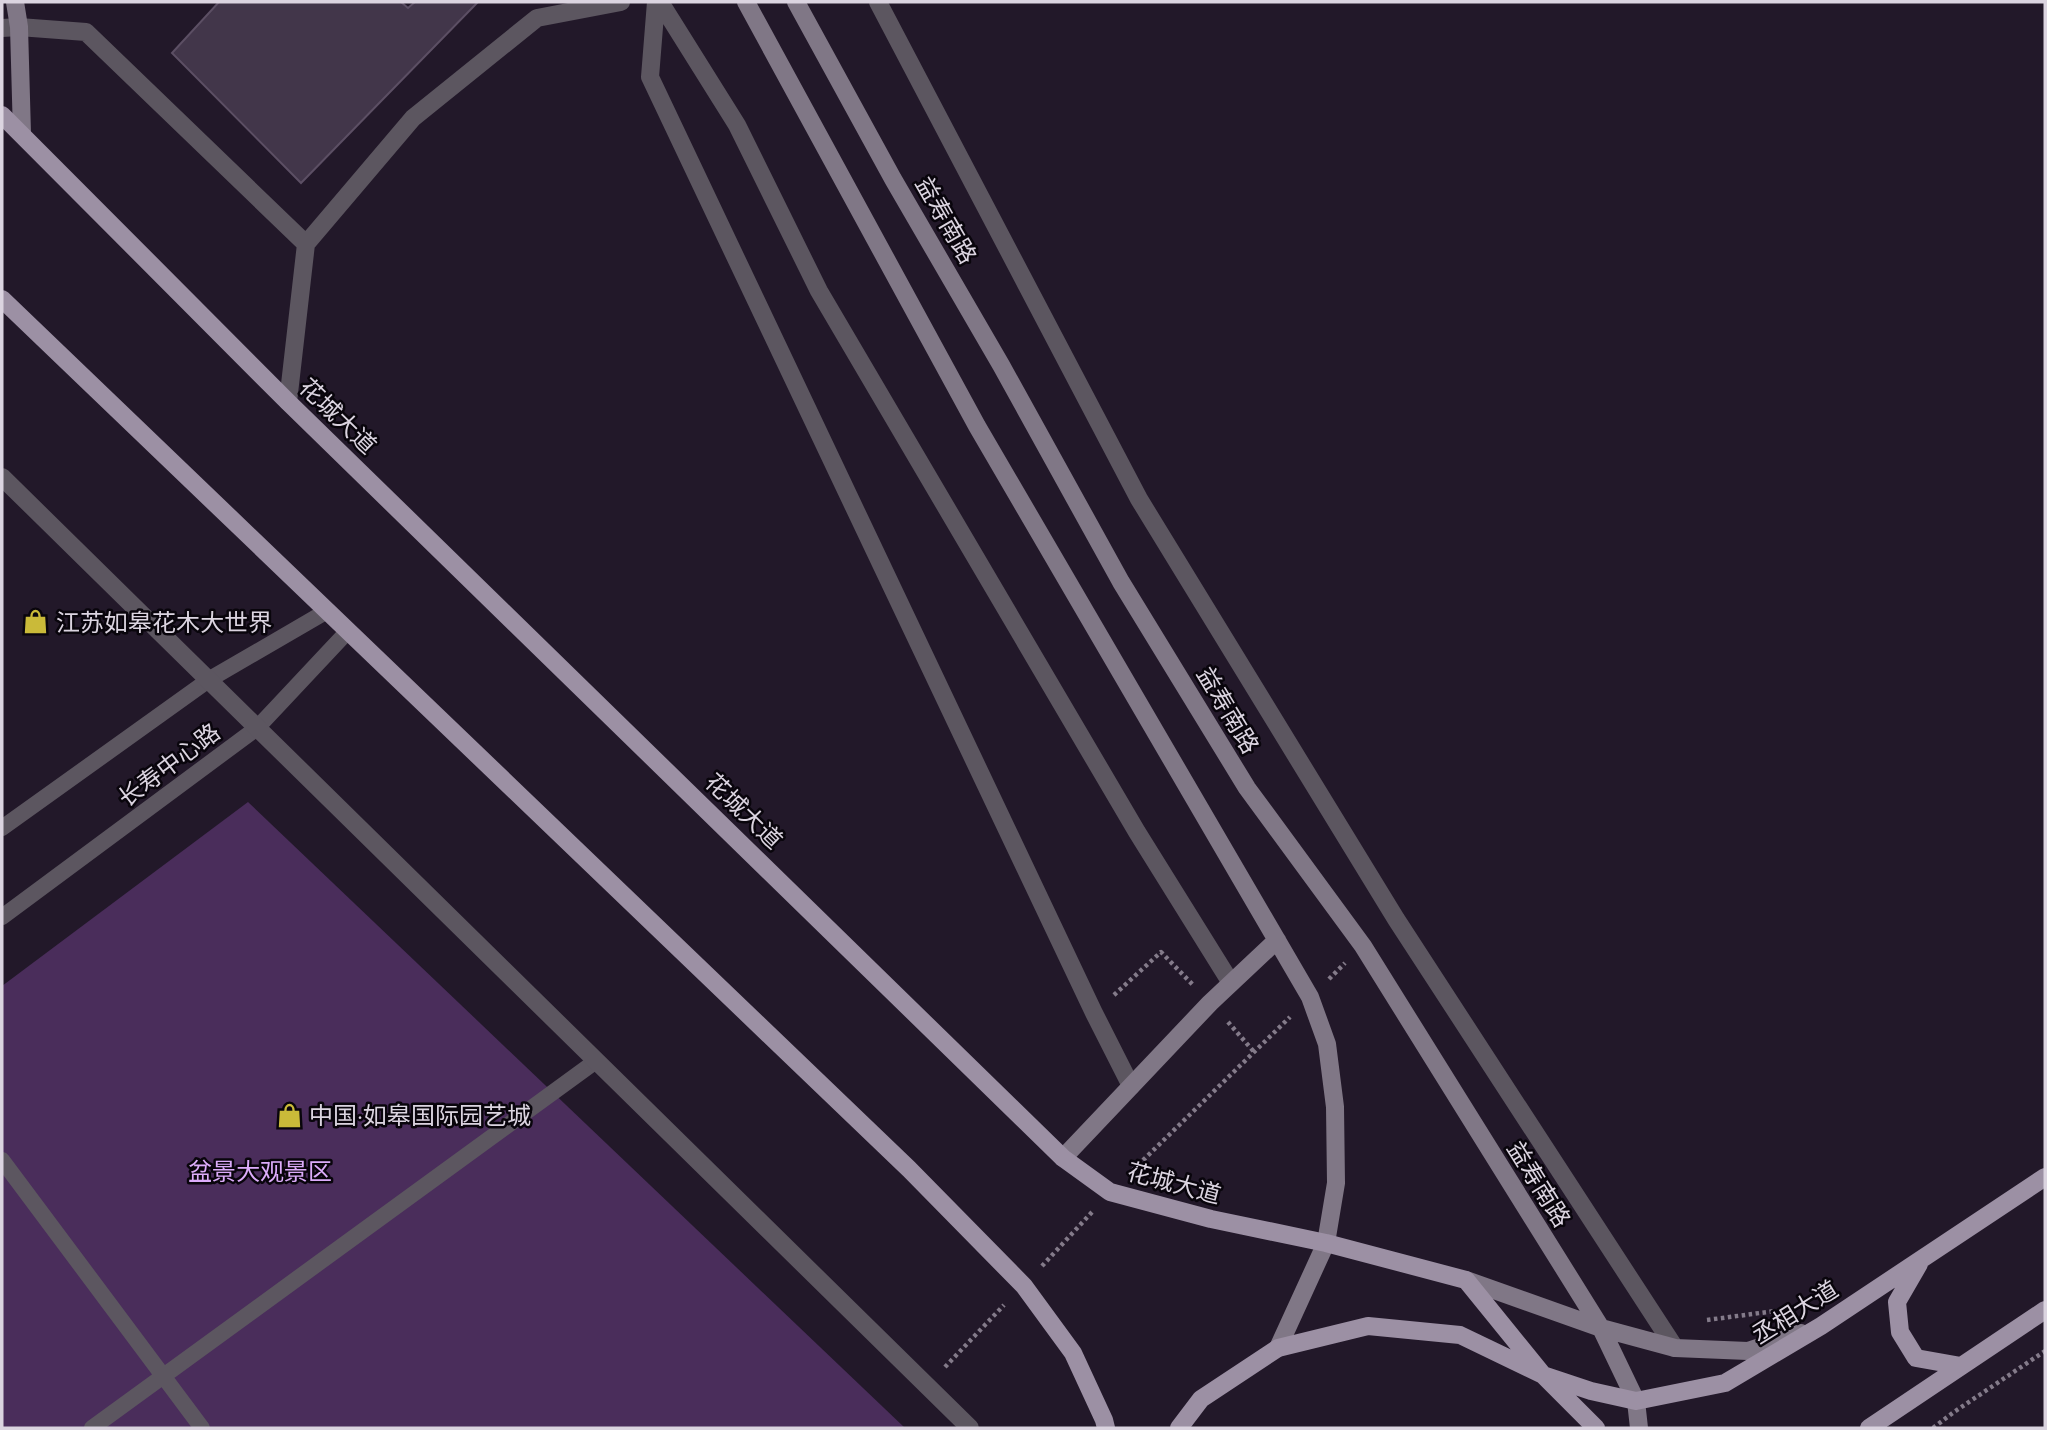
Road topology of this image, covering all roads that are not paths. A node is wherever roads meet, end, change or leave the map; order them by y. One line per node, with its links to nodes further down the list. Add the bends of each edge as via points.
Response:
1 (15, 2): 8 (main road)
2 (621, 2): 7 (street)
3 (658, 2): 22 (street, via 737,125 819,291 1137,832); 24 (street, via 650,77)
4 (746, 2): 21 (main road, via 977,426)
5 (796, 2): 33 (main road, 益寿南路, via 1121,582 1247,788 1363,946)
6 (878, 2): 35 (street, via 1139,499 1396,919)
7 (534, 10): 11 (street, via 412,118)
8 (10, 28): 10 (main road); 11 (street, via 86,33)
9 (2, 115): 10 (main road, 花城大道)
10 (22, 134): 13 (main road, 花城大道)
11 (306, 244): 13 (street)
12 (2, 299): 15 (main road)
13 (288, 402): 25 (main road, 花城大道)
14 (2, 477): 17 (street)
15 (327, 611): 16 (main road); 17 (lane, 长寿中心路)
16 (348, 631): 18 (lane, 长寿中心路); 43 (main road, via 909,1169 1024,1286 1073,1353)
17 (210, 679): 18 (street); 19 (lane, 长寿中心路)
18 (257, 728): 20 (lane, 长寿中心路); 23 (street)
19 (2, 828)
20 (2, 917)
21 (1277, 940): 22 (main road); 28 (main road, via 1310,997 1327,1044 1335,1107 1336,1183)
22 (1231, 983): 24 (main road)
23 (596, 1061): 38 (lane); 42 (street)
24 (1131, 1086): 25 (main road)
25 (1063, 1157): 28 (main road, 花城大道, via 1110,1192)
26 (2, 1160): 38 (lane)
27 (2045, 1177): 29 (main road, 丞相大道)
28 (1326, 1243): 30 (main road, 花城大道); 34 (main road)
29 (1921, 1260): 32 (main road, 丞相大道); 36 (main road, via 1897,1302 1900,1332 1916,1358)
30 (1466, 1280): 33 (main road); 37 (main road)
31 (2045, 1310): 36 (main road)
32 (1821, 1326): 35 (main road, via 1748,1351); 39 (main road, 丞相大道, via 1725,1383)
33 (1601, 1328): 35 (main road); 39 (main road, 益寿南路)
34 (1278, 1348): 37 (main road, via 1368,1326 1460,1335); 44 (main road, via 1201,1399)
35 (1675, 1348)
36 (1961, 1366): 47 (main road)
37 (1544, 1375): 39 (main road, 丞相大道); 45 (main road)
38 (162, 1377): 40 (lane); 41 (lane)
39 (1636, 1401): 46 (main road, 益寿南路)
40 (92, 1428)
41 (202, 1428)
42 (970, 1428)
43 (1106, 1428)
44 (1179, 1428)
45 (1596, 1428)
46 (1639, 1428)
47 (1869, 1428)

